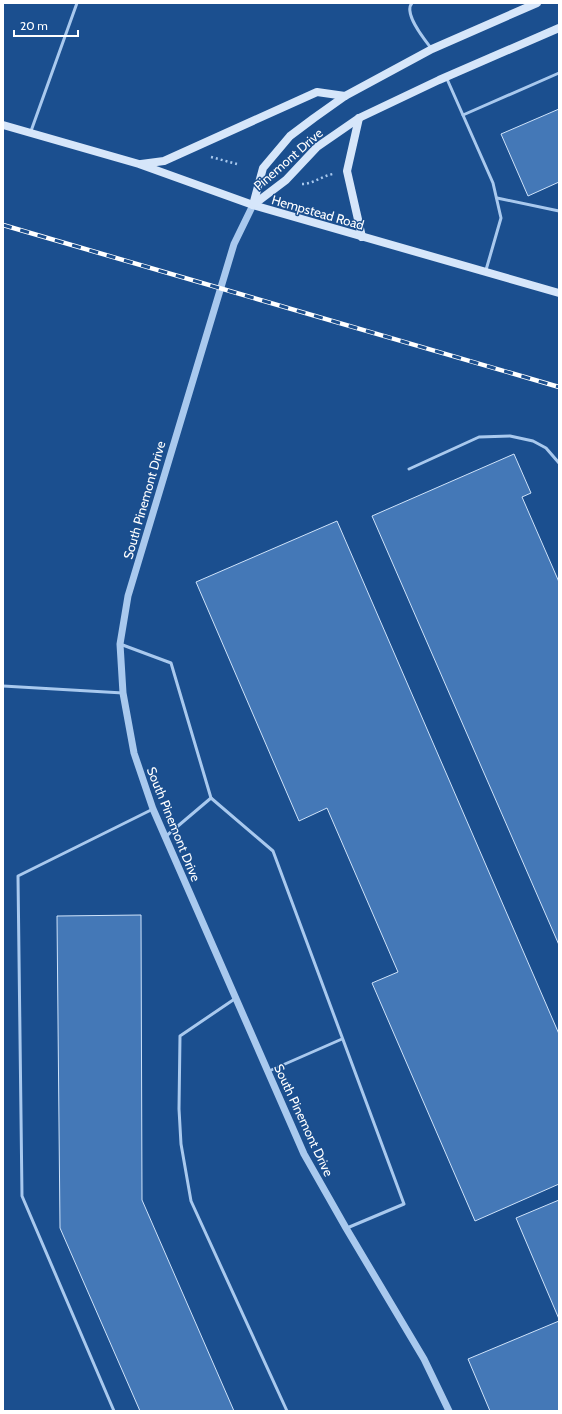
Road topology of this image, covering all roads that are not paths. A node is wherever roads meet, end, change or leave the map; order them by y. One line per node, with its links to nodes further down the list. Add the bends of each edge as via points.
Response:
1 (77, 3): 12 (lane)
2 (412, 3): 5 (lane, via 409,12)
3 (537, 3): 5 (main road, Pinemont Drive)
4 (559, 28): 7 (main road, Pinemont Drive)
5 (432, 50): 8 (main road, Pinemont Drive)
6 (559, 73): 9 (lane)
7 (446, 77): 9 (lane); 10 (main road, Pinemont Drive)
8 (345, 96): 13 (main road, via 317,92 164,161); 15 (main road, Pinemont Drive, via 290,136 267,162)
9 (463, 115): 14 (lane)
10 (359, 118): 15 (main road, Pinemont Drive, via 317,147 286,180); 17 (main road, via 346,170)
11 (3, 125): 12 (main road, Hempstead Road)
12 (30, 133): 13 (main road, Hempstead Road)
13 (139, 164): 15 (main road, Hempstead Road)
14 (497, 198): 16 (lane); 18 (lane, via 501,218)
15 (253, 205): 17 (main road, Hempstead Road); 22 (street, South Pinemont Drive, via 234,244 194,374 128,596)
16 (559, 211)
17 (362, 237): 18 (main road, Hempstead Road)
18 (485, 272): 19 (main road, Hempstead Road)
19 (559, 293)
20 (559, 463): 21 (lane, via 546,448 533,441 510,436 478,437)
21 (409, 469)
22 (120, 644): 24 (street, South Pinemont Drive); 25 (lane, via 171,663)
23 (3, 686): 24 (lane)
24 (124, 693): 26 (street, South Pinemont Drive, via 134,753)
25 (211, 798): 27 (lane); 29 (lane, via 273,851)
26 (153, 809): 27 (street, South Pinemont Drive); 32 (lane, via 18,876 22,1196)
27 (165, 837): 28 (street, South Pinemont Drive)
28 (236, 998): 30 (street, South Pinemont Drive); 33 (lane, via 180,1036 181,1144 191,1202)
29 (342, 1039): 30 (lane); 31 (lane, via 404,1204)
30 (268, 1071): 31 (street, South Pinemont Drive, via 304,1154)
31 (346, 1228): 34 (street, South Pinemont Drive, via 424,1359)
32 (114, 1411)
33 (287, 1411)
34 (449, 1411)

